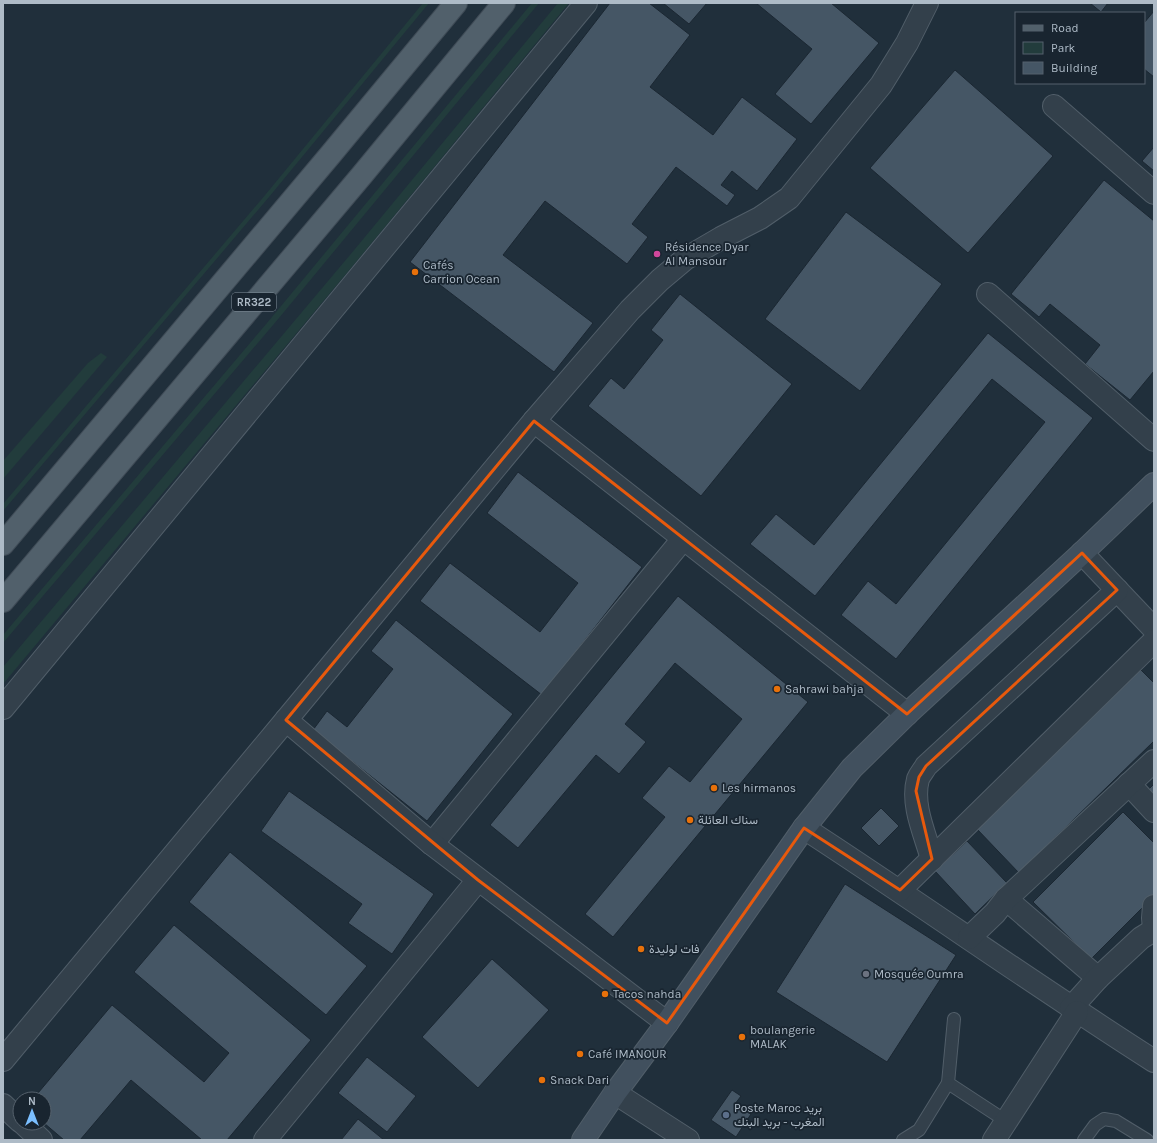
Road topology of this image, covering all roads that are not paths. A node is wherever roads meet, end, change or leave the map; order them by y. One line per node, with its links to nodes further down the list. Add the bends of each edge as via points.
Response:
1 (456, 3): 12 (main road, RR322)
2 (504, 3): 15 (main road, RR322)
3 (586, 3): 18 (street)
4 (927, 3): 8 (street, via 881,85 789,198 760,218 685,259 660,280 630,310)
5 (1054, 106): 6 (street)
6 (1154, 193)
7 (988, 294): 9 (street)
8 (534, 421): 11 (street); 20 (street)
9 (1154, 440)
10 (1154, 484): 13 (main road)
11 (683, 539): 19 (street); 25 (street)
12 (3, 544)
13 (1082, 553): 14 (street); 19 (main road)
14 (1117, 590): 16 (street); 26 (street, via 926,766 919,777 916,791 917,806)
15 (3, 600)
16 (1154, 629)
17 (1154, 641): 26 (street)
18 (3, 708)
19 (906, 714): 24 (main road, via 852,768)
20 (286, 720): 25 (street); 37 (street)
21 (1154, 761): 22 (street)
22 (1129, 784): 23 (street); 29 (street)
23 (1154, 810)
24 (804, 828): 28 (street); 36 (main road)
25 (432, 844): 27 (street)
26 (932, 858): 28 (street)
27 (478, 880): 36 (street); 46 (street)
28 (900, 890): 32 (street)
29 (1006, 899): 32 (street); 33 (street)
30 (1154, 906): 31 (street)
31 (1154, 929): 33 (street)
32 (969, 938): 34 (street)
33 (1098, 978): 34 (street)
34 (1074, 1010): 38 (street); 43 (street)
35 (954, 1018): 39 (lane)
36 (668, 1023): 40 (main road)
37 (3, 1060)
38 (1154, 1061)
39 (948, 1083): 43 (lane); 49 (lane, via 918,1130)
40 (616, 1093): 47 (main road); 48 (street)
41 (3, 1105): 42 (street)
42 (12, 1113)
43 (1006, 1121): 50 (street)
44 (31, 1131): 45 (street)
45 (41, 1140)
46 (265, 1140)
47 (583, 1140)
48 (688, 1140)
49 (903, 1140)
50 (994, 1140)
51 (1084, 1140): 52 (lane, via 1095,1125 1104,1119 1116,1121)
52 (1147, 1140)

